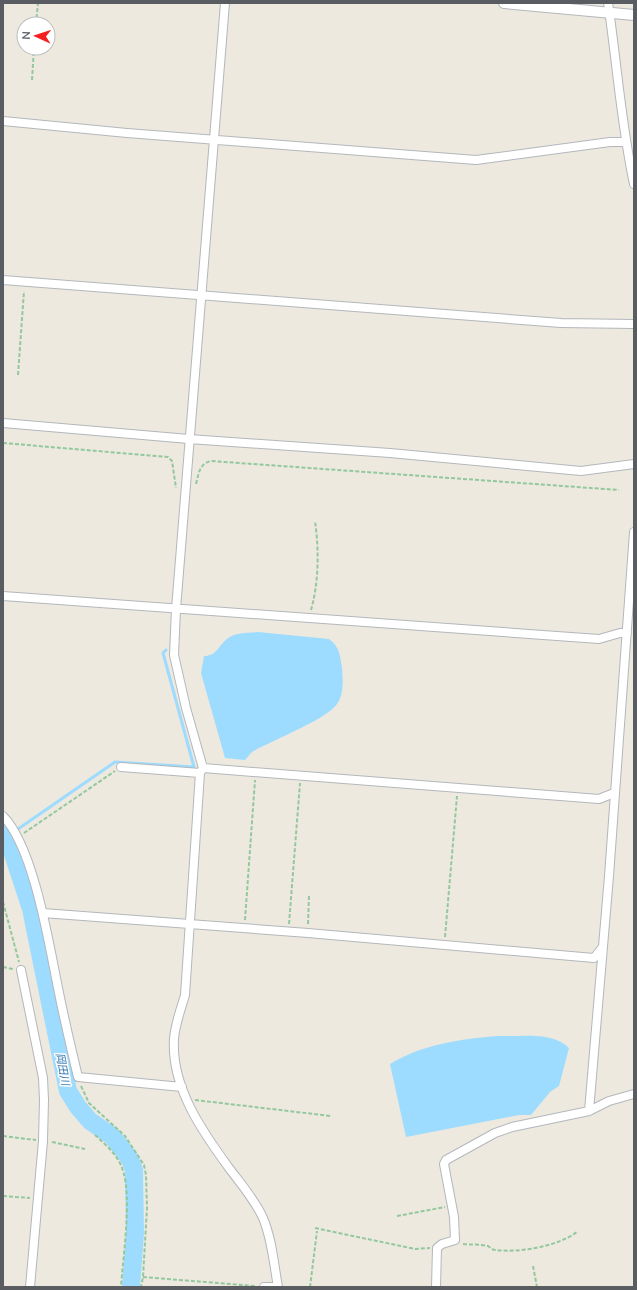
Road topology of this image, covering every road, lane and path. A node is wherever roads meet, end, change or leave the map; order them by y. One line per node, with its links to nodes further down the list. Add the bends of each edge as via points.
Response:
1 (38, 3): 6 (path)
2 (225, 3): 10 (street)
3 (504, 3): 4 (street)
4 (609, 8): 5 (street); 11 (street)
5 (634, 14)
6 (37, 16)
7 (34, 56): 8 (path)
8 (32, 80)
9 (3, 121): 10 (street)
10 (213, 140): 11 (street, via 476,160); 15 (street)
11 (625, 142): 12 (street)
12 (634, 184)
13 (3, 280): 14 (street)
14 (25, 282): 15 (street); 17 (path)
15 (202, 297): 16 (street, via 561,323); 19 (street)
16 (634, 324)
17 (18, 375)
18 (3, 423): 19 (street)
19 (189, 439): 21 (street, via 390,452 581,471); 24 (street)
20 (3, 443): 24 (path, via 168,457 172,461 177,495)
21 (634, 464)
22 (195, 487): 23 (path, via 201,467 211,461)
23 (619, 490)
24 (184, 499): 28 (street)
25 (315, 521): 29 (path, via 315,587)
26 (634, 533): 30 (street)
27 (3, 596): 28 (street)
28 (176, 609): 29 (street); 32 (street, via 174,655)
29 (308, 619): 30 (street, via 599,639)
30 (627, 633): 36 (street)
31 (121, 767): 32 (street); 38 (path)
32 (202, 771): 33 (street); 42 (street)
33 (256, 771): 34 (street); 43 (path)
34 (300, 776): 35 (street); 44 (path)
35 (458, 788): 36 (street, via 599,799); 46 (path)
36 (614, 793): 47 (street)
37 (3, 816): 38 (street)
38 (17, 838): 41 (street)
39 (309, 895): 45 (path)
40 (3, 902): 48 (path)
41 (43, 913): 42 (street); 49 (street)
42 (189, 923): 43 (street); 50 (street, via 185,994 174,1038 174,1056)
43 (244, 928): 44 (street)
44 (289, 931): 45 (street)
45 (308, 933): 46 (street)
46 (444, 944): 47 (street, via 594,958)
47 (602, 948): 53 (street)
48 (21, 970): 57 (street, via 43,1078 43,1141)
49 (78, 1077): 50 (street); 66 (path, via 89,1103 125,1136 144,1165 147,1208)
50 (182, 1087): 52 (street)
51 (634, 1094): 53 (street, via 609,1101)
52 (188, 1102): 54 (path, via 196,1100); 73 (street, via 215,1148 257,1206 264,1220)
53 (589, 1111): 58 (street, via 512,1127 495,1133 446,1160 444,1164)
54 (331, 1116)
55 (95, 1135): 69 (path, via 119,1161 126,1180 127,1202)
56 (3, 1196): 57 (path)
57 (37, 1198): 68 (street)
58 (452, 1206): 59 (path); 63 (street)
59 (397, 1216)
60 (315, 1228): 64 (path, via 415,1249)
61 (317, 1231): 74 (path)
62 (577, 1232): 63 (path, via 547,1246 513,1250 459,1244)
63 (455, 1240): 64 (street)
64 (437, 1248): 75 (street)
65 (533, 1266): 76 (path)
66 (143, 1277): 67 (path); 70 (path)
67 (260, 1286)
68 (30, 1287)
69 (121, 1287)
70 (141, 1287)
71 (264, 1287): 72 (street)
72 (273, 1287)
73 (278, 1287)
74 (310, 1287)
75 (436, 1287)
76 (537, 1287)

